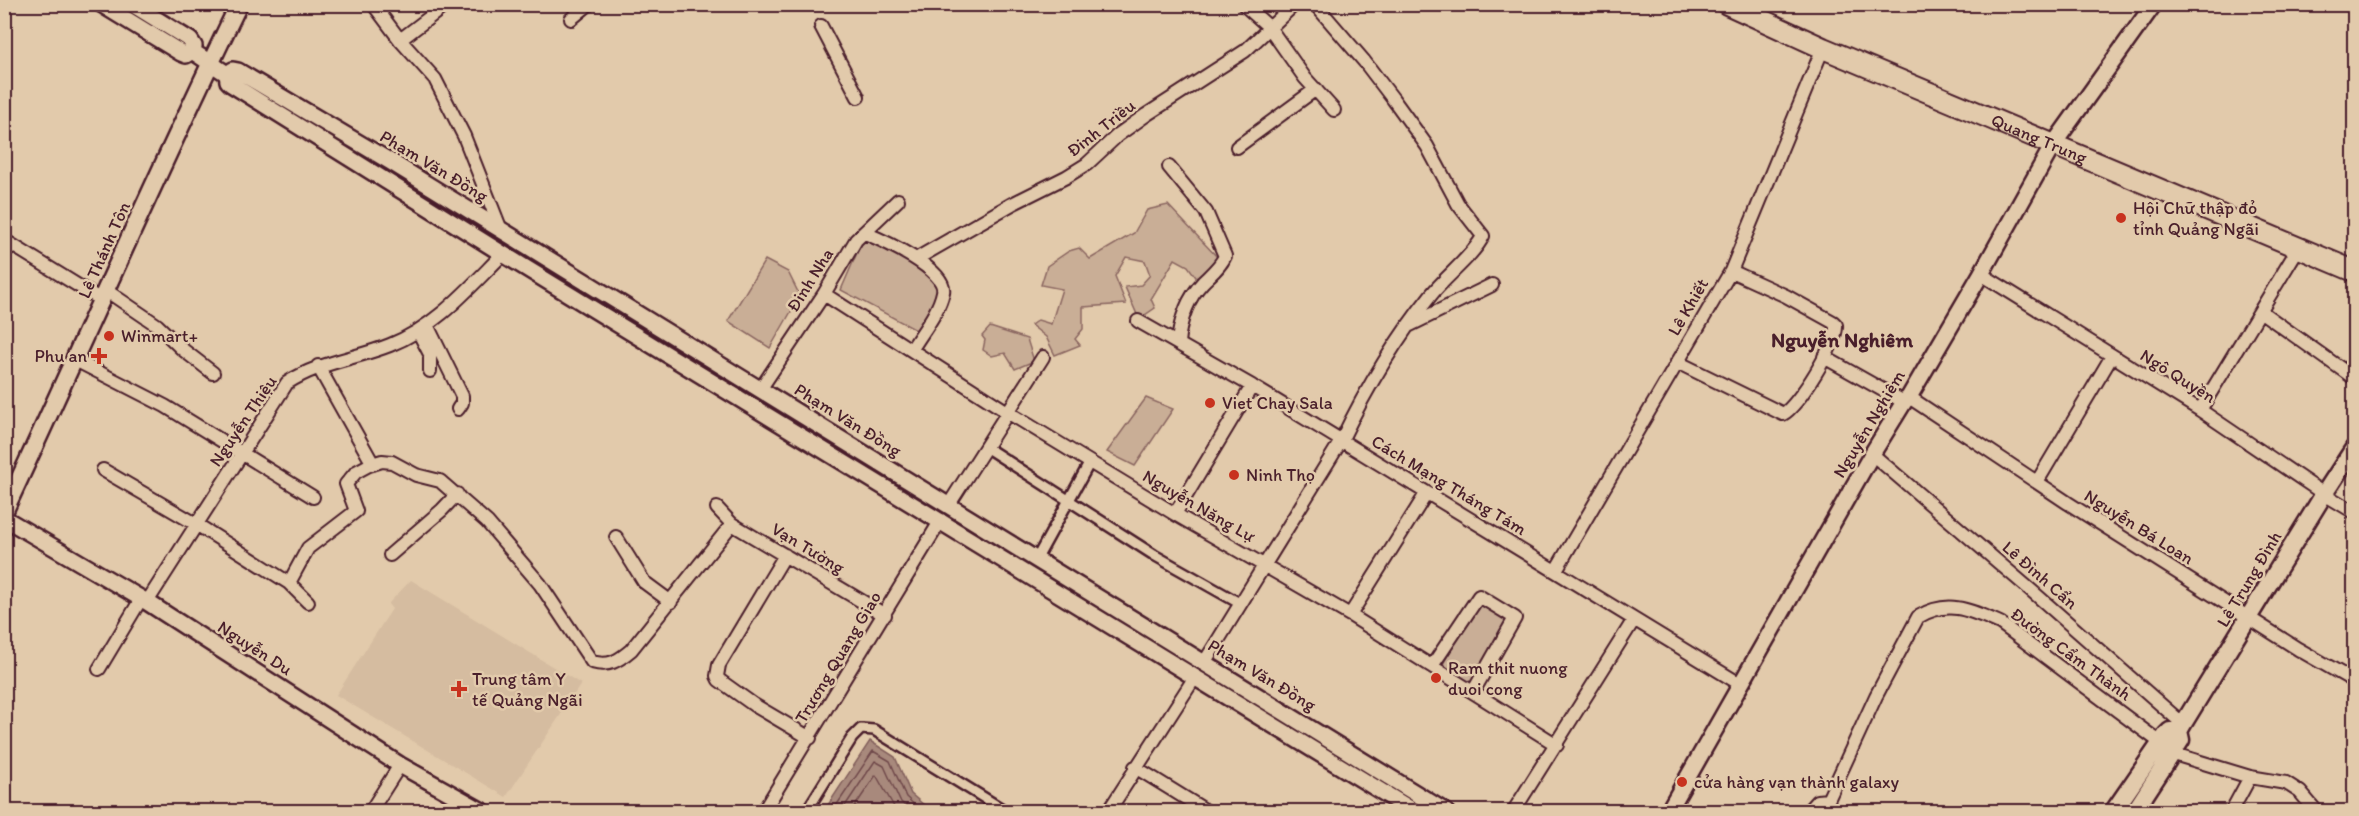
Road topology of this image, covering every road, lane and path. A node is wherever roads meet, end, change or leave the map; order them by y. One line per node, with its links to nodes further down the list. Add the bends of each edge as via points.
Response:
1 (101, 4): 17 (street, Phạm Văn Đồng, via 181,53)
2 (132, 4): 17 (street, Phạm Văn Đồng, via 190,40)
3 (239, 4): 18 (main road, Lê Thánh Tôn)
4 (373, 4): 15 (street)
5 (447, 4): 15 (street)
6 (589, 4): 12 (street)
7 (1243, 4): 14 (street)
8 (1295, 4): 14 (street, Đinh Triều)
9 (1315, 4): 45 (street, via 1394,99 1427,146 1458,204 1483,234 1482,240)
10 (1726, 4): 16 (main road, Quang Trung)
11 (2154, 4): 23 (street, Nguyễn Nghiêm)
12 (571, 19)
13 (820, 26): 21 (street)
14 (1269, 27): 20 (street); 34 (street, Đinh Triều, via 1245,51 1146,114 1087,164)
15 (400, 40): 29 (street, via 424,65 448,104 465,136)
16 (1823, 48): 23 (main road, Quang Trung); 35 (street, Lê Khiết)
17 (192, 51): 18 (street, Phạm Văn Đồng)
18 (210, 63): 19 (street, Phạm Văn Đồng); 42 (main road, Lê Thánh Tôn)
19 (227, 74): 25 (street, Phạm Văn Đồng, via 238,71); 27 (street, Phạm Văn Đồng, via 231,84)
20 (1316, 89): 22 (street); 24 (street)
21 (858, 97)
22 (1334, 110)
23 (2053, 145): 32 (main road, Quang Trung); 37 (street, Nguyễn Nghiêm)
24 (1237, 147)
25 (390, 162): 27 (street); 29 (street, Phạm Văn Đồng)
26 (1169, 167): 47 (street, via 1206,212 1225,256 1200,285 1184,312)
27 (381, 177): 33 (street, Phạm Văn Đồng)
28 (898, 200): 30 (street, Đinh Nha)
29 (501, 230): 38 (street, Phạm Văn Đồng)
30 (865, 233): 34 (street); 41 (street, Đinh Nha, via 856,240)
31 (4, 240): 42 (street)
32 (2298, 247): 36 (main road, Quang Trung); 43 (street)
33 (503, 254): 40 (street, Phạm Văn Đồng); 46 (street, Nguyễn Thiệu)
34 (916, 259): 48 (street, via 942,280 944,290)
35 (1731, 270): 51 (street, via 1833,322 1836,332); 53 (street, Lê Khiết)
36 (2355, 271)
37 (1981, 274): 49 (street, Ngô Quyền); 60 (street, Nguyễn Nghiêm)
38 (576, 276): 40 (street); 59 (street, Phạm Văn Đồng)
39 (1492, 285): 45 (street)
40 (566, 291): 61 (street, Phạm Văn Đồng)
41 (824, 294): 48 (street, Nguyễn Năng Lự); 59 (street, Đinh Nha)
42 (105, 296): 52 (main road, Lê Thánh Tôn); 56 (street, via 158,325)
43 (2260, 311): 57 (street); 63 (street)
44 (1138, 321): 47 (street, Cách Mạng Tháng Tám)
45 (1408, 326): 65 (street)
46 (423, 328): 54 (street, Nguyễn Thiệu, via 389,346); 55 (street); 62 (street, via 462,396)
47 (1178, 343): 58 (street, Cách Mạng Tháng Tám)
48 (912, 349): 64 (street, Nguyễn Năng Lự)
49 (2112, 356): 63 (street, Ngô Quyền); 73 (street)
50 (1043, 357): 64 (street, Trương Quang Giao)
51 (1824, 357): 53 (street, via 1795,404 1783,414); 60 (street, Nguyễn Bá Loan)
52 (75, 360): 68 (street, via 165,406); 80 (main road, Lê Thánh Tôn)
53 (1677, 362): 92 (street, Lê Khiết)
54 (318, 366): 68 (street, Nguyễn Thiệu, via 287,383); 71 (street)
55 (430, 371)
56 (213, 373)
57 (2355, 378)
58 (1252, 386): 65 (street, Cách Mạng Tháng Tám); 83 (street)
59 (761, 388): 61 (street); 82 (street, Phạm Văn Đồng)
60 (1906, 399): 69 (street, Nguyễn Nghiêm); 73 (street, Nguyễn Bá Loan)
61 (753, 407): 82 (street, Phạm Văn Đồng)
62 (458, 409)
63 (2200, 410): 76 (street, Ngô Quyền)
64 (1009, 413): 66 (street, Trương Quang Giao); 70 (street, Nguyễn Năng Lự)
65 (1341, 441): 75 (street, Cách Mạng Tháng Tám); 91 (street)
66 (987, 448): 78 (street); 82 (street, Trương Quang Giao)
67 (2355, 448): 76 (main road, Lê Trung Đình)
68 (242, 454): 77 (street); 85 (street, Nguyễn Thiệu)
69 (1872, 454): 107 (street, Nguyễn Nghiêm); 109 (street, Lê Đình Cẩn, via 2033,592)
70 (1090, 462): 78 (street); 83 (street, Nguyễn Năng Lự)
71 (373, 464): 74 (street, via 392,462 416,475 440,481); 93 (street, via 356,472 346,483 356,511 308,548)
72 (103, 470): 85 (street)
73 (2037, 482): 100 (street, Nguyễn Bá Loan)
74 (457, 494): 88 (street); 96 (street, via 487,522 540,584 592,662 606,665 620,659)
75 (1426, 494): 92 (street, Cách Mạng Tháng Tám); 99 (street)
76 (2324, 494): 81 (street, Ngô Quyền); 100 (main road, Lê Trung Đình)
77 (313, 498)
78 (1069, 500): 90 (street); 97 (street, via 1154,555)
79 (717, 508): 86 (street, Vạn Tường)
80 (4, 512)
81 (2355, 512)
82 (945, 513): 90 (street, Phạm Văn Đồng); 98 (street, Trương Quang Giao); 105 (street, Phạm Văn Đồng)
83 (1175, 514): 91 (street, Nguyễn Năng Lự)
84 (4, 518): 94 (street, Nguyễn Du)
85 (196, 524): 93 (street); 94 (street, Nguyễn Thiệu)
86 (732, 524): 89 (street, Vạn Tường); 96 (street)
87 (616, 537): 96 (street, via 644,582)
88 (390, 555)
89 (785, 555): 98 (street, Vạn Tường); 110 (street, via 719,665 717,676 754,705)
90 (1036, 560): 102 (street, Phạm Văn Đồng)
91 (1264, 565): 97 (street); 99 (street, Nguyễn Năng Lự)
92 (1556, 570): 101 (street, Cách Mạng Tháng Tám)
93 (289, 583): 95 (street)
94 (144, 600): 104 (street, Nguyễn Thiệu); 113 (street, Nguyễn Du)
95 (308, 602)
96 (671, 602)
97 (1241, 604): 102 (street)
98 (885, 615): 110 (street, Trương Quang Giao)
99 (1350, 615): 103 (street, Nguyễn Năng Lự)
100 (2249, 617): 106 (street, Nguyễn Bá Loan); 109 (main road, Lê Trung Đình)
101 (1633, 621): 107 (street, Cách Mạng Tháng Tám); 111 (street)
102 (1204, 663): 105 (street); 116 (street, Phạm Văn Đồng)
103 (1432, 666): 108 (street, Nguyễn Năng Lự); 108 (street, via 1479,596 1515,618)
104 (99, 669)
105 (1195, 677): 114 (street); 117 (street, Phạm Văn Đồng)
106 (2355, 681)
107 (1740, 684): 130 (street, Nguyễn Nghiêm)
108 (1473, 692): 111 (street, Nguyễn Năng Lự)
109 (2181, 728): 112 (main road, Lê Trung Đình, via 2181,740)
110 (810, 738): 122 (street, Trương Quang Giao)
111 (1557, 745): 129 (street)
112 (2167, 748): 115 (street, Đường Cẩm Thành); 118 (street, Đường Cẩm Thành, via 2000,623 1973,611 1947,607 1918,618 1876,696); 119 (main road, Lê Trung Đình); 132 (main road, Lê Trung Đình)
113 (399, 765): 120 (street); 121 (street, Nguyễn Du)
114 (1135, 767): 125 (street); 126 (street)
115 (2250, 777): 133 (street); 134 (street, Đường Cẩm Thành, via 2286,783)
116 (1394, 778): 117 (street); 128 (street, Phạm Văn Đồng)
117 (1386, 793): 127 (street, Phạm Văn Đồng)
118 (1828, 806): 131 (street, via 1817,801)
119 (2119, 810)
120 (370, 812)
121 (484, 812)
122 (763, 812)
123 (806, 812): 124 (street, via 861,729 874,730)
124 (1007, 812)
125 (1108, 812)
126 (1208, 812)
127 (1415, 812)
128 (1446, 812)
129 (1513, 812)
130 (1668, 812)
131 (1808, 812)
132 (2134, 812)
133 (2231, 812)
134 (2318, 812)

